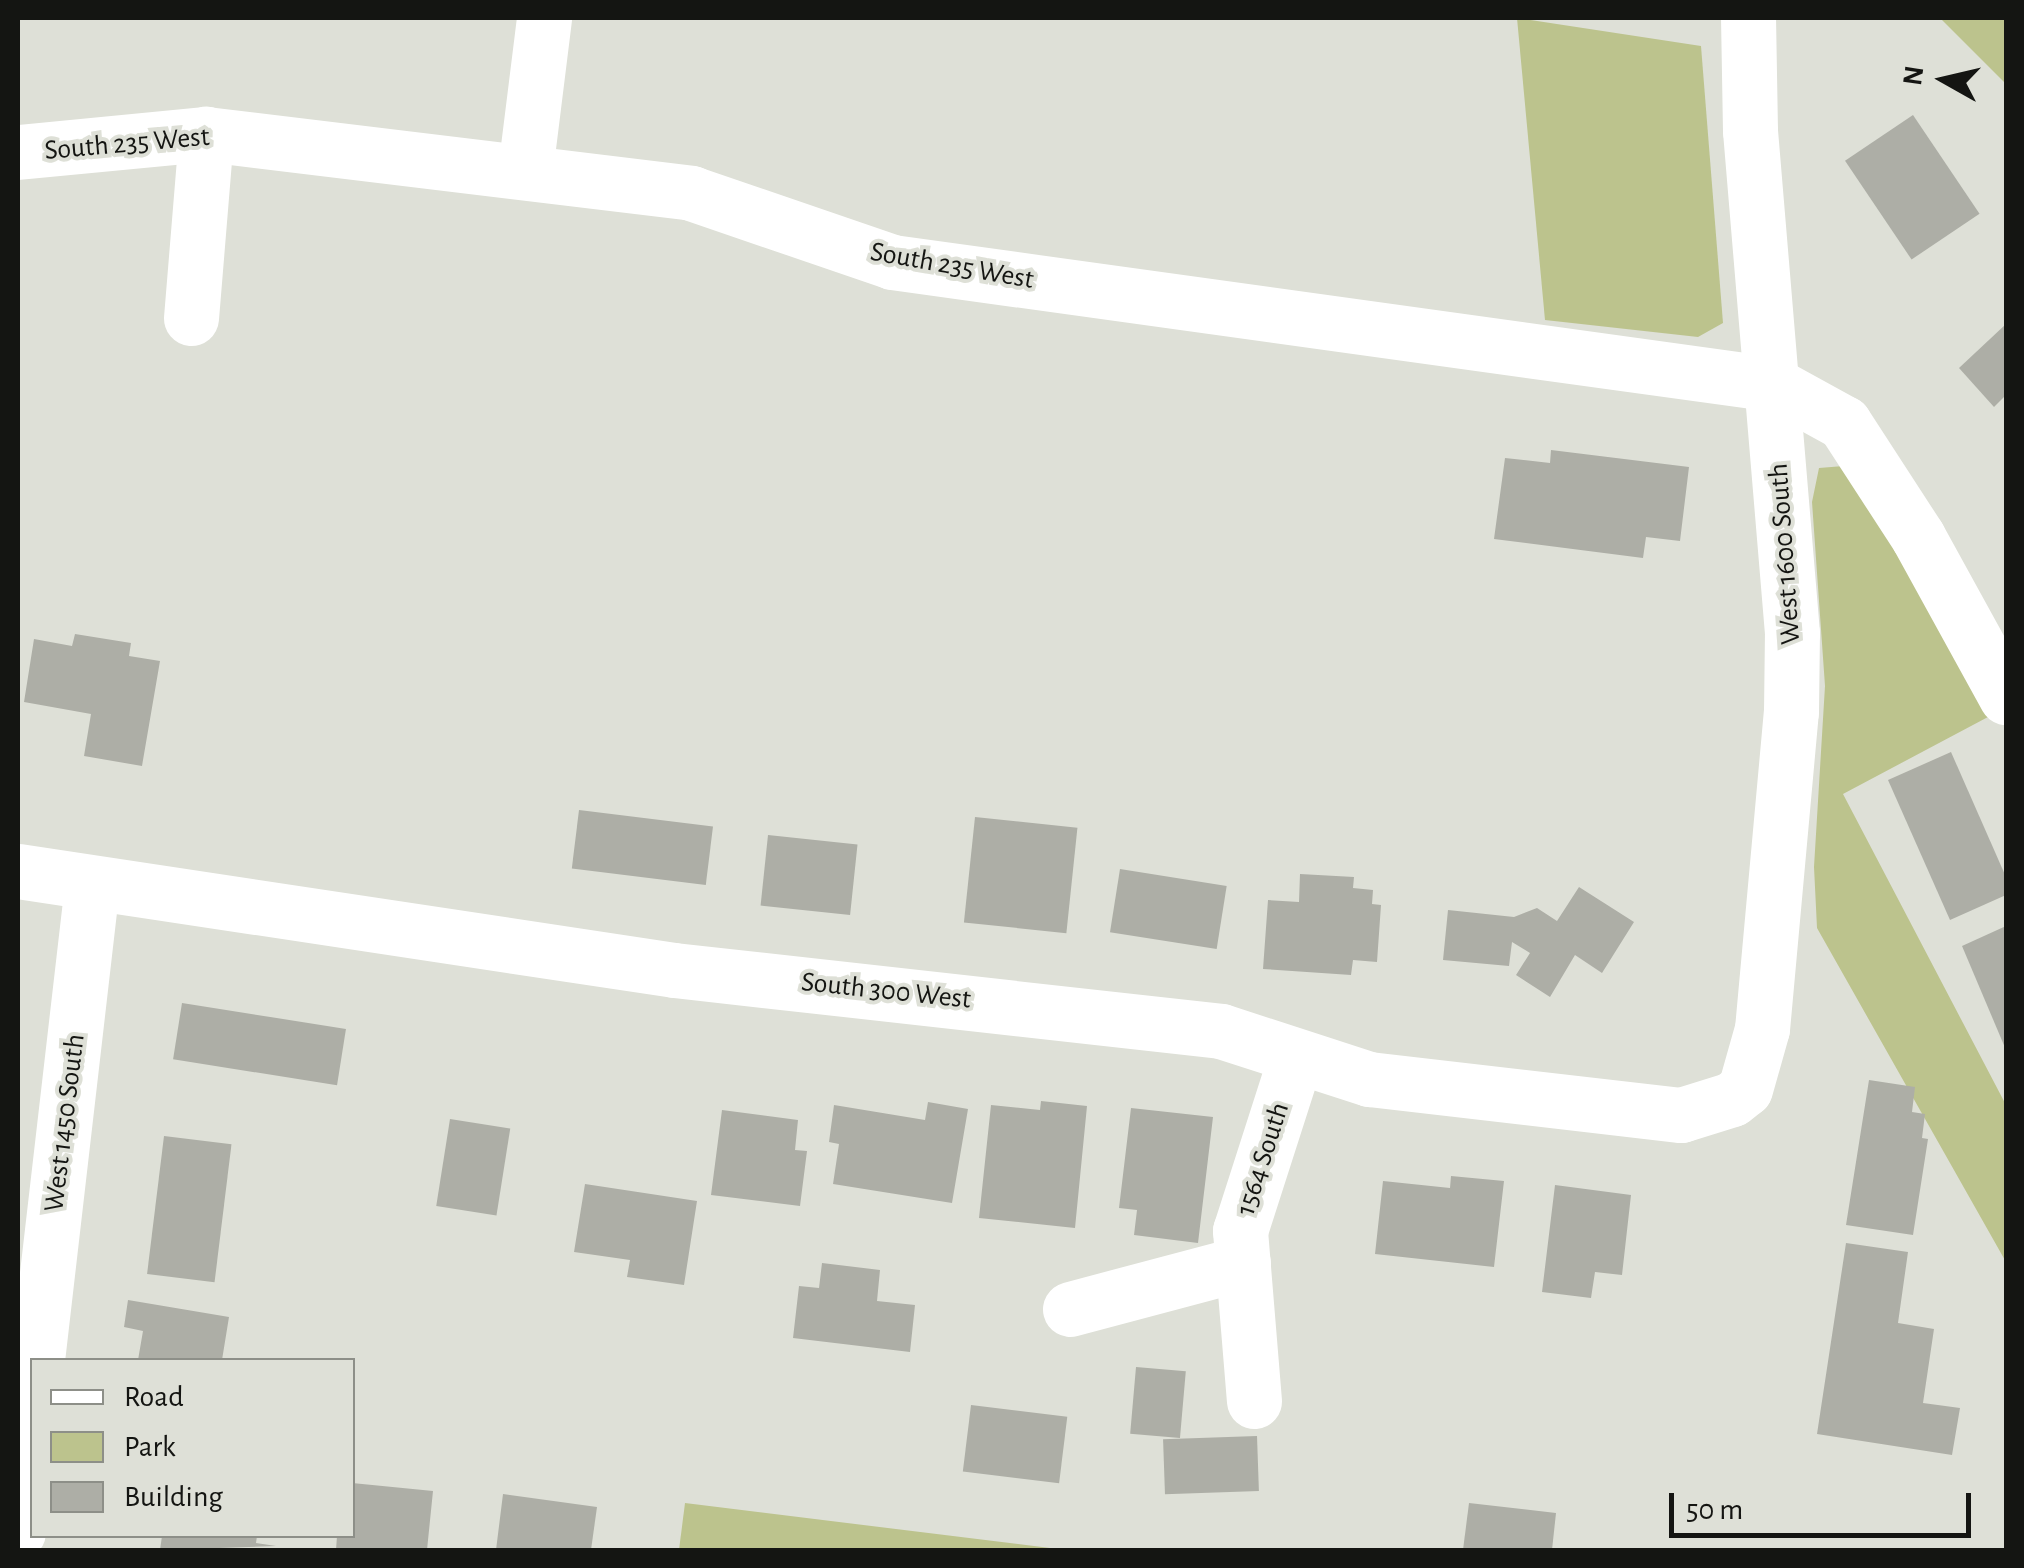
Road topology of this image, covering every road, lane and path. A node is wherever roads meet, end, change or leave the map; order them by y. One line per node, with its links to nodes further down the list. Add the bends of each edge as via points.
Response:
1 (544, 18): 5 (street)
2 (1748, 18): 7 (street, West 1600 South, via 1750,131)
3 (206, 134): 4 (street, South 235 West); 5 (street, South 235 West); 6 (street)
4 (18, 152)
5 (524, 172): 7 (street, South 235 West, via 691,193 892,262)
6 (191, 318)
7 (1773, 384): 8 (street, via 1844,424 1918,537); 12 (street, West 1600 South, via 1792,633 1791,712 1762,1030)
8 (2006, 697)
9 (18, 872): 10 (street, South 300 West)
10 (92, 885): 11 (street, South 300 West, via 674,970 1222,1031); 15 (street, West 1450 South)
11 (1296, 1057): 12 (street, South 300 West, via 1369,1079 1681,1115); 13 (street, 1564 South, via 1240,1231)
12 (1745, 1089)
13 (1243, 1263): 14 (street); 16 (street, 1564 South)
14 (1070, 1309)
15 (37, 1358)
16 (1254, 1402)
17 (30, 1421): 18 (street)
18 (18, 1532)

